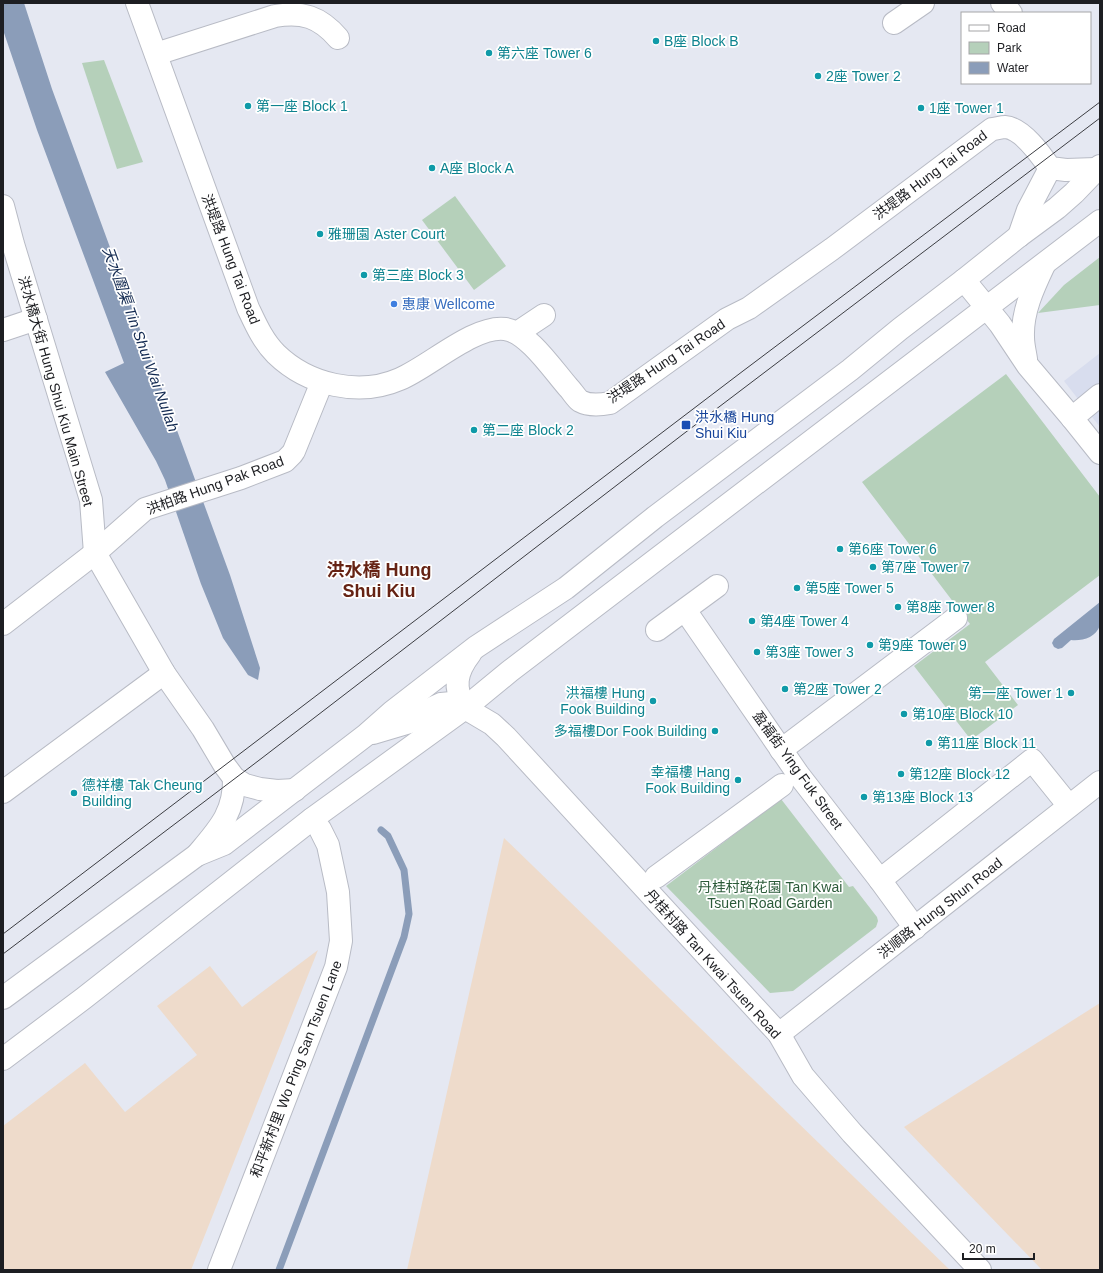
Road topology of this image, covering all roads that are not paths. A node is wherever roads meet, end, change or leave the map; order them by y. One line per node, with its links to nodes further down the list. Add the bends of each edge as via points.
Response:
1 (137, 3): 7 (street, 洪堤路 Hung Tai Road)
2 (923, 3): 5 (street)
3 (1002, 3): 4 (street)
4 (1010, 12)
5 (894, 23)
6 (338, 38): 7 (street, via 321,22 298,14 286,14)
7 (156, 54): 22 (street, 洪堤路 Hung Tai Road, via 259,333 276,354 297,371)
8 (1050, 168): 9 (street); 12 (street, via 1028,210); 20 (street, 洪堤路 Hung Tai Road, via 1016,130 1006,127 992,129 837,245 749,308 727,319 610,403 600,405 580,401 531,343)
9 (1098, 168): 12 (street, via 1057,208)
10 (3, 206): 13 (street, 洪水橋大街 Hung Shui Kiu Main Street)
11 (1100, 221): 14 (street)
12 (1019, 236): 15 (street)
13 (8, 245): 18 (street, 洪水橋大街 Hung Shui Kiu Main Street)
14 (1044, 265): 16 (street); 21 (street, via 1032,290 1026,313 1023,337)
15 (964, 280): 16 (street); 32 (street, via 566,588)
16 (987, 308): 21 (street); 34 (street, via 541,647)
17 (544, 315): 20 (street)
18 (36, 319): 19 (street); 26 (street, 洪水橋大街 Hung Shui Kiu Main Street, via 91,500)
19 (3, 330)
20 (517, 333): 22 (street, 洪堤路 Hung Tai Road, via 498,329 478,334 400,380 374,386 348,387)
21 (1028, 366): 24 (street)
22 (322, 382): 26 (street, 洪柏路 Hung Pak Road, via 292,454 285,461 241,478 145,508)
23 (1100, 395): 24 (street)
24 (1072, 418): 25 (street)
25 (1100, 453)
26 (95, 553): 30 (street, 洪柏路 Hung Pak Road); 33 (street, 洪水橋大街 Hung Shui Kiu Main Street)
27 (717, 586): 28 (street)
28 (685, 610): 31 (street); 36 (street, 盈福街 Ying Fuk Street)
29 (956, 618): 36 (street)
30 (3, 624)
31 (657, 630)
32 (476, 647): 34 (street, via 462,664 458,676 459,697); 35 (street)
33 (164, 673): 37 (street, 洪水橋大街 Hung Shui Kiu Main Street); 41 (street)
34 (465, 708): 35 (street, 丹桂村路 Tan Kwai Tsuen Road, via 452,703 441,704 410,722); 43 (street); 49 (street, 丹桂村路 Tan Kwai Tsuen Road, via 492,724 506,737)
35 (366, 735): 40 (street)
36 (781, 750): 46 (street, 盈福街 Ying Fuk Street)
37 (234, 778): 40 (street, 洪水橋大街 Hung Shui Kiu Main Street, via 245,785 260,789); 44 (street, via 230,808 220,828)
38 (1100, 782): 42 (street, 洪順路 Hung Shun Road)
39 (782, 785): 45 (street)
40 (295, 790): 44 (street, via 224,844)
41 (3, 792)
42 (1069, 806): 46 (street, via 1032,760); 47 (street, 洪順路 Hung Shun Road)
43 (312, 819): 50 (street); 51 (street, 和平新村里 Wo Ping San Tsuen Lane, via 328,845 338,892 341,941 336,967)
44 (197, 855): 48 (street)
45 (656, 877)
46 (880, 880): 47 (street, 盈福街 Ying Fuk Street)
47 (915, 928): 49 (street, 洪順路 Hung Shun Road)
48 (3, 998)
49 (779, 1034): 52 (street, 丹桂村路 Tan Kwai Tsuen Road, via 803,1076 852,1133)
50 (3, 1059)
51 (219, 1270)
52 (980, 1270)

